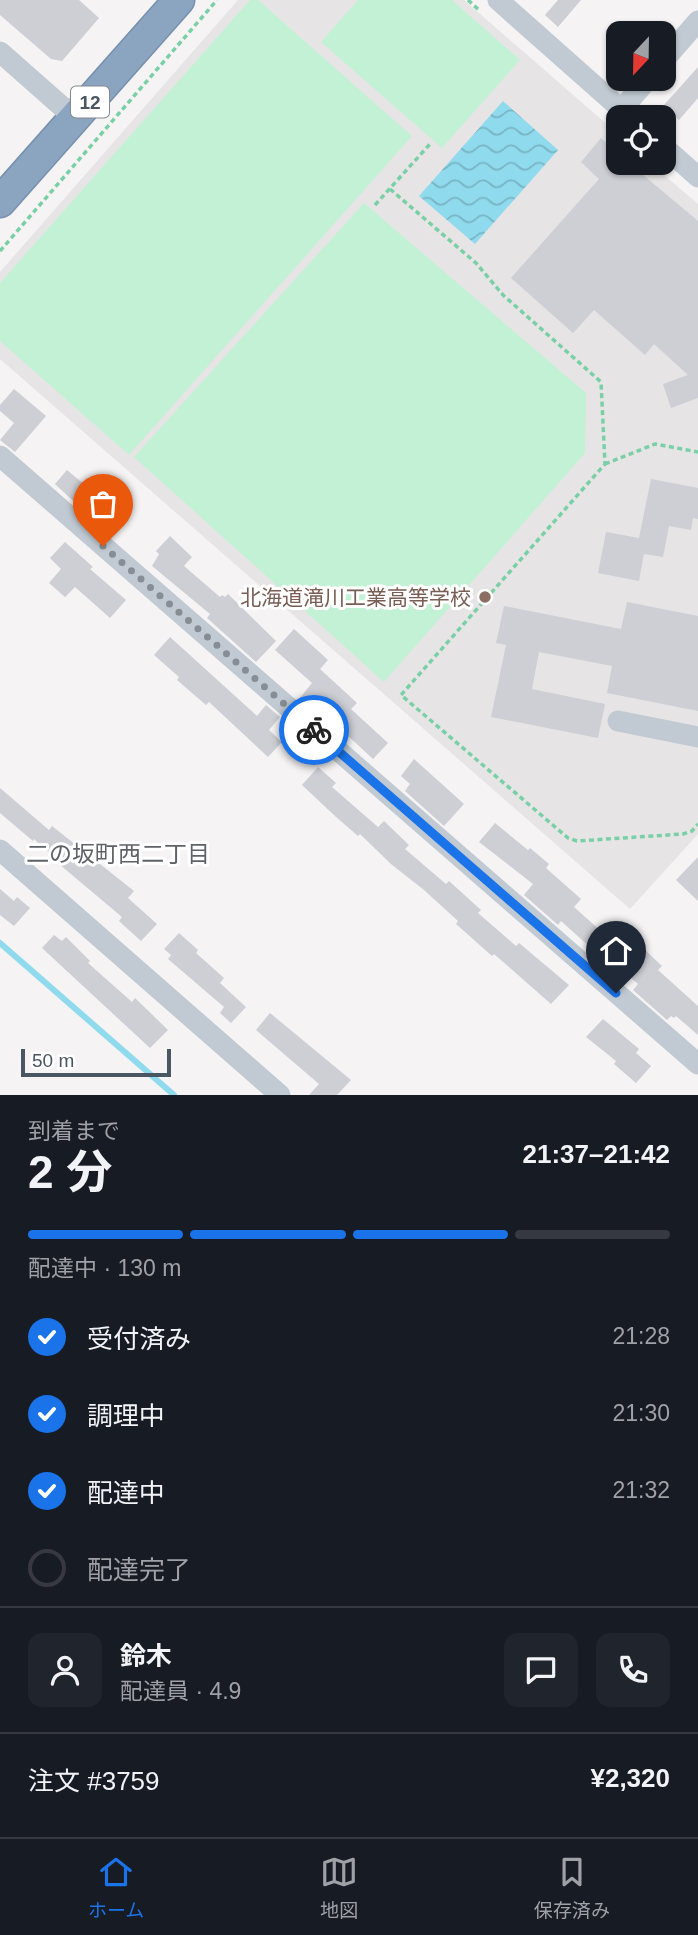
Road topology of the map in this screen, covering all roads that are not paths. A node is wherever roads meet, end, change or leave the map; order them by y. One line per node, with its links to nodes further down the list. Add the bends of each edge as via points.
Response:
1 (179, 0): 7 (highway, 12)
2 (498, 0): 6 (street)
3 (698, 21): 4 (street)
4 (676, 46)
5 (0, 52): 7 (street)
6 (617, 105)
7 (76, 118): 10 (highway, 12)
8 (676, 158): 9 (street)
9 (698, 177)
10 (0, 202)
11 (0, 456): 15 (street)
12 (618, 721): 13 (street)
13 (698, 737)
14 (0, 850): 16 (street)
15 (698, 1065)
16 (280, 1095)

